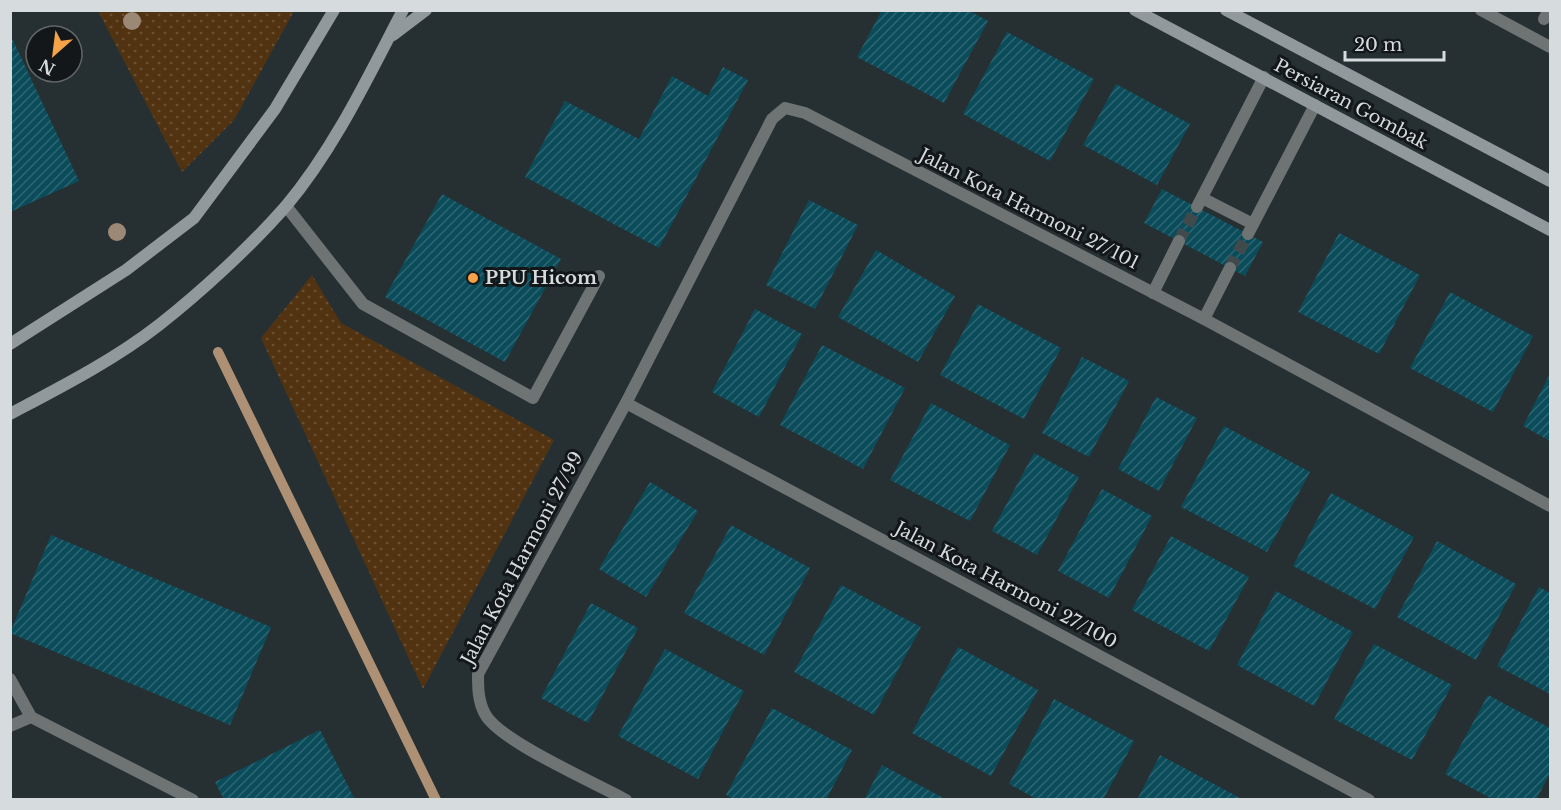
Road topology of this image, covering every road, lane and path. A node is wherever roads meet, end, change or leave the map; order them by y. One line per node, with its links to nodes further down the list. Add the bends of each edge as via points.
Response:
1 (334, 10): 19 (main road, via 274,109 194,218 126,270)
2 (403, 10): 7 (main road)
3 (426, 10): 7 (main road)
4 (1135, 10): 9 (main road, Persiaran Gombak)
5 (1226, 10): 11 (main road, Persiaran Gombak)
6 (1481, 10): 8 (street)
7 (389, 37): 12 (main road, via 326,148)
8 (1551, 47)
9 (1264, 77): 10 (main road, Persiaran Gombak); 10 (street, via 1199,202 1251,229)
10 (1315, 105): 13 (main road, Persiaran Gombak)
11 (1551, 181)
12 (286, 206): 16 (street, via 363,304 534,398); 21 (main road, via 159,325 78,377)
13 (1551, 230)
14 (1179, 242): 17 (street)
15 (1230, 268): 18 (street)
16 (599, 276)
17 (1153, 292): 18 (street, Jalan Kota Harmoni 27/101); 20 (street, Jalan Kota Harmoni 27/101, via 805,113 785,108 772,119)
18 (1204, 319): 22 (street, Jalan Kota Harmoni 27/101)
19 (10, 344)
20 (626, 403): 27 (street, Jalan Kota Harmoni 27/99, via 478,674 478,696 485,716 508,737); 28 (street, Jalan Kota Harmoni 27/100)
21 (10, 414)
22 (1551, 506)
23 (10, 679): 24 (street)
24 (31, 717): 25 (street); 26 (street)
25 (10, 726)
26 (193, 800)
27 (626, 800)
28 (1369, 800)

